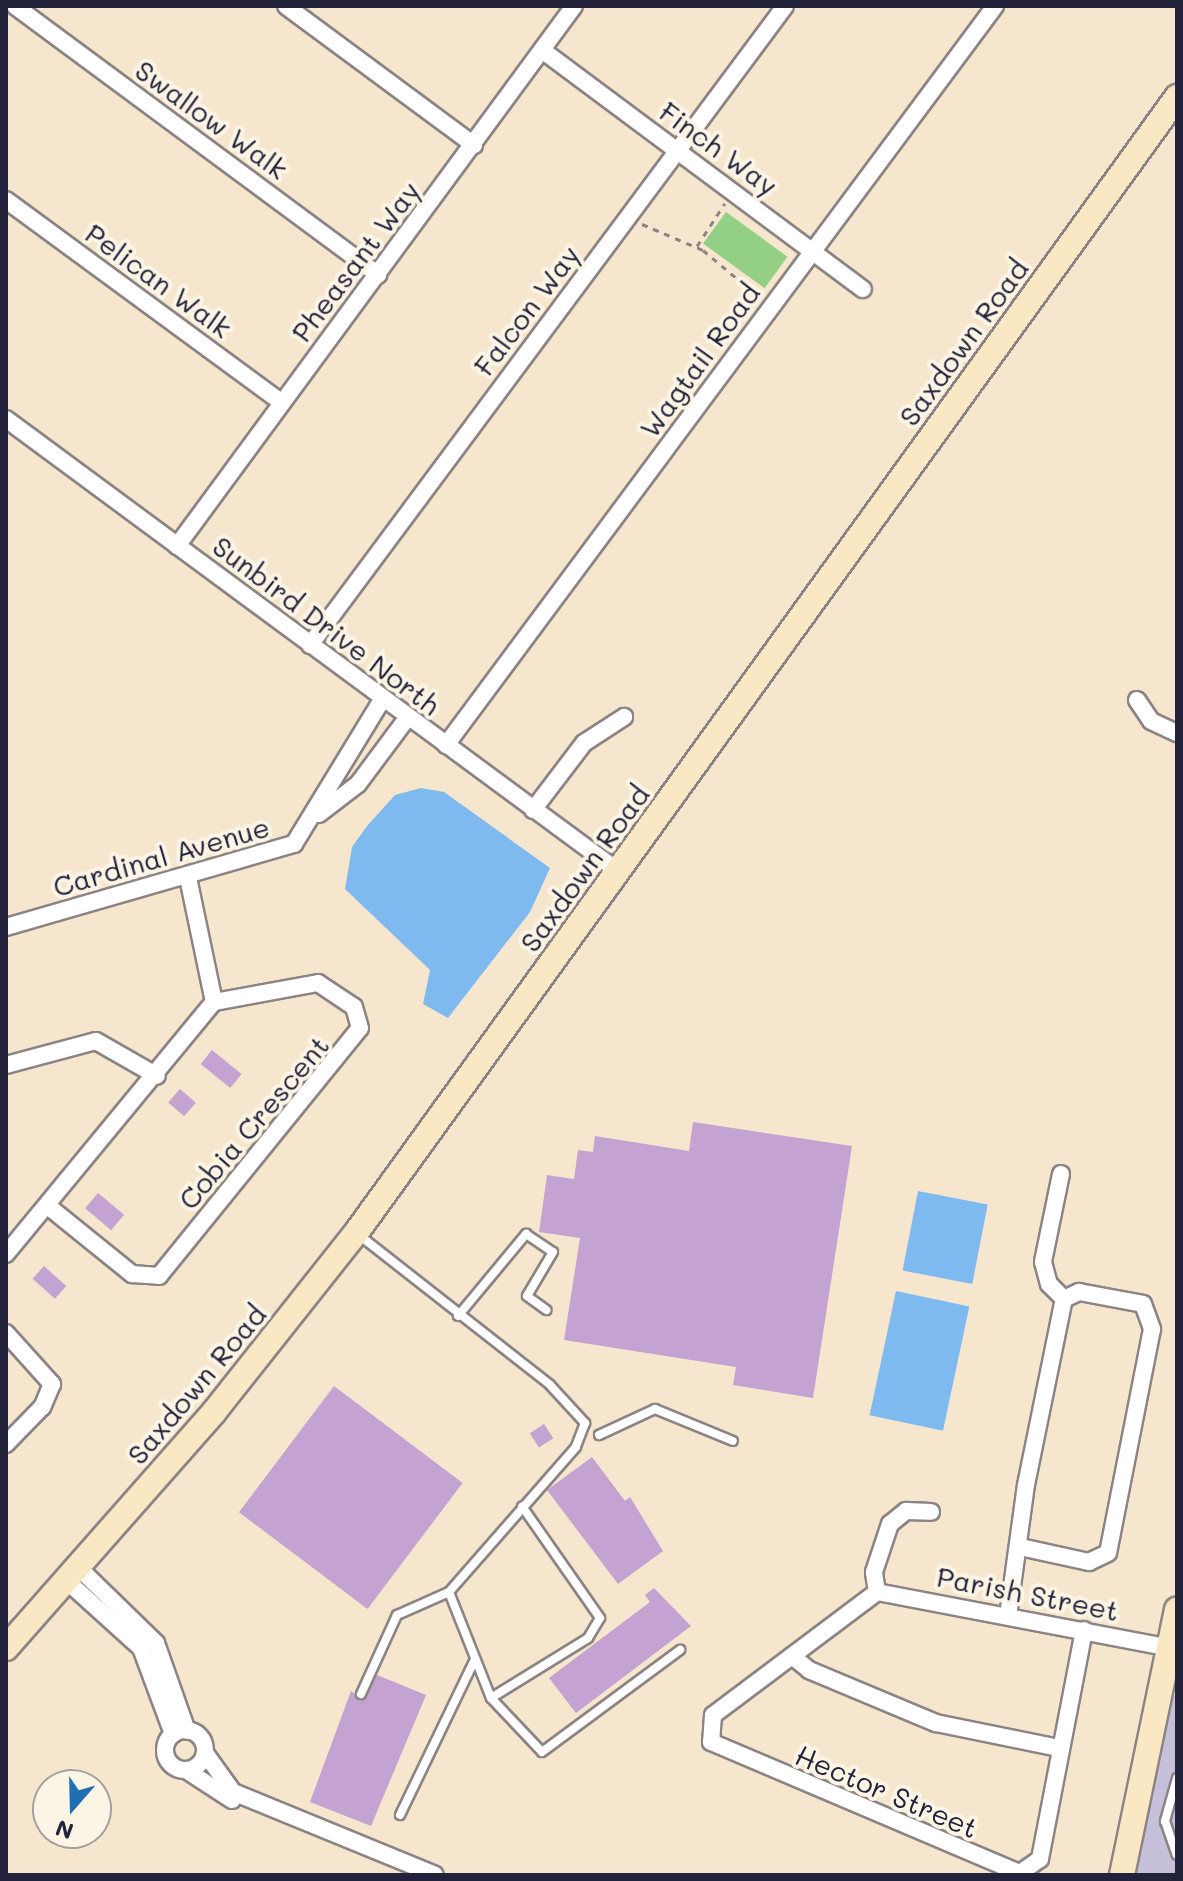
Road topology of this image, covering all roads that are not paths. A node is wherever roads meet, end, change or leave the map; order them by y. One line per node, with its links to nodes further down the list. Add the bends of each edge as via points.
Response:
1 (15, 6): 12 (street, Swallow Walk)
2 (286, 6): 8 (street)
3 (785, 6): 9 (street, Falcon Way)
4 (995, 6): 11 (street, Wagtail Road)
5 (566, 9): 6 (street, Pheasant Way)
6 (542, 50): 8 (street, Pheasant Way); 9 (street, Finch Way)
7 (1177, 97): 26 (street, Saxdown Road)
8 (474, 145): 12 (street, Pheasant Way)
9 (677, 149): 11 (street, Finch Way); 17 (street, Falcon Way)
10 (6, 200): 14 (street, Pelican Walk)
11 (813, 249): 13 (street, Finch Way); 23 (street, Wagtail Road)
12 (378, 275): 14 (street, Pheasant Way)
13 (863, 289)
14 (281, 402): 16 (street, Pheasant Way)
15 (6, 419): 16 (street, Sunbird Drive North)
16 (177, 546): 17 (street, Sunbird Drive North)
17 (310, 645): 18 (street, Sunbird Drive North)
18 (383, 698): 20 (street, Sunbird Drive North); 25 (street, Cardinal Avenue, via 334,773)
19 (1137, 700): 22 (street, via 1151,721)
20 (408, 717): 23 (street, Sunbird Drive North); 25 (street, Cardinal Avenue, via 358,784)
21 (624, 717): 24 (street, via 584,743)
22 (1177, 733)
23 (446, 745): 24 (street, Sunbird Drive North)
24 (533, 810): 26 (street, Sunbird Drive North)
25 (318, 815): 27 (street, Cardinal Avenue, via 282,850)
26 (618, 871): 34 (street, Saxdown Road)
27 (188, 878): 28 (street, Cardinal Avenue); 29 (street)
28 (6, 927)
29 (214, 1002): 31 (street); 33 (street, Cobia Crescent, via 318,983 354,1007 360,1028 159,1276 132,1274)
30 (6, 1065): 31 (street, via 96,1041)
31 (157, 1076): 33 (street)
32 (1061, 1174): 36 (street, via 1043,1262 1049,1284)
33 (49, 1207): 35 (street)
34 (356, 1233): 38 (lane); 46 (street, Saxdown Road)
35 (6, 1254)
36 (1064, 1299): 45 (street); 45 (street, via 1079,1292 1143,1304 1152,1329 1108,1553 1089,1562)
37 (546, 1310): 38 (lane, via 527,1296 553,1252 526,1234)
38 (458, 1316): 43 (lane, via 550,1385 585,1423 576,1447)
39 (6, 1333): 42 (street, via 47,1371 52,1384 42,1407)
40 (599, 1435): 41 (lane, via 655,1409)
41 (733, 1441)
42 (6, 1444)
43 (522, 1506): 47 (lane); 58 (lane, via 600,1618 588,1638)
44 (931, 1512): 48 (street, via 906,1511 890,1524 874,1572)
45 (1020, 1547): 50 (street)
46 (74, 1576): 52 (street, Saxdown Road); 59 (street, via 141,1648)
47 (449, 1592): 56 (lane); 57 (lane, via 397,1615)
48 (877, 1592): 50 (street, Parish Street); 55 (street, Hector Street)
49 (1177, 1610): 53 (street)
50 (1008, 1616): 51 (street, Parish Street)
51 (1084, 1630): 53 (street, Parish Street); 60 (street, Hector Street)
52 (6, 1648)
53 (1173, 1648): 67 (street, via 1134,1777)
54 (680, 1650): 58 (lane, via 542,1752)
55 (792, 1656): 60 (street, via 809,1670 936,1723); 60 (street, Hector Street, via 713,1715 709,1737 716,1748 1011,1871 1028,1873 1040,1859)
56 (474, 1661): 58 (lane); 65 (lane)
57 (361, 1694)
58 (491, 1698)
59 (180, 1732): 61 (street, via 201,1738); 62 (street, via 166,1757)
60 (1059, 1748)
61 (205, 1753): 62 (street); 64 (street, via 224,1786)
62 (186, 1770): 64 (street, via 213,1791)
63 (1177, 1778): 66 (lane, via 1165,1821)
64 (268, 1810): 68 (street)
65 (400, 1815)
66 (1177, 1855)
67 (1123, 1872)
68 (435, 1875)

